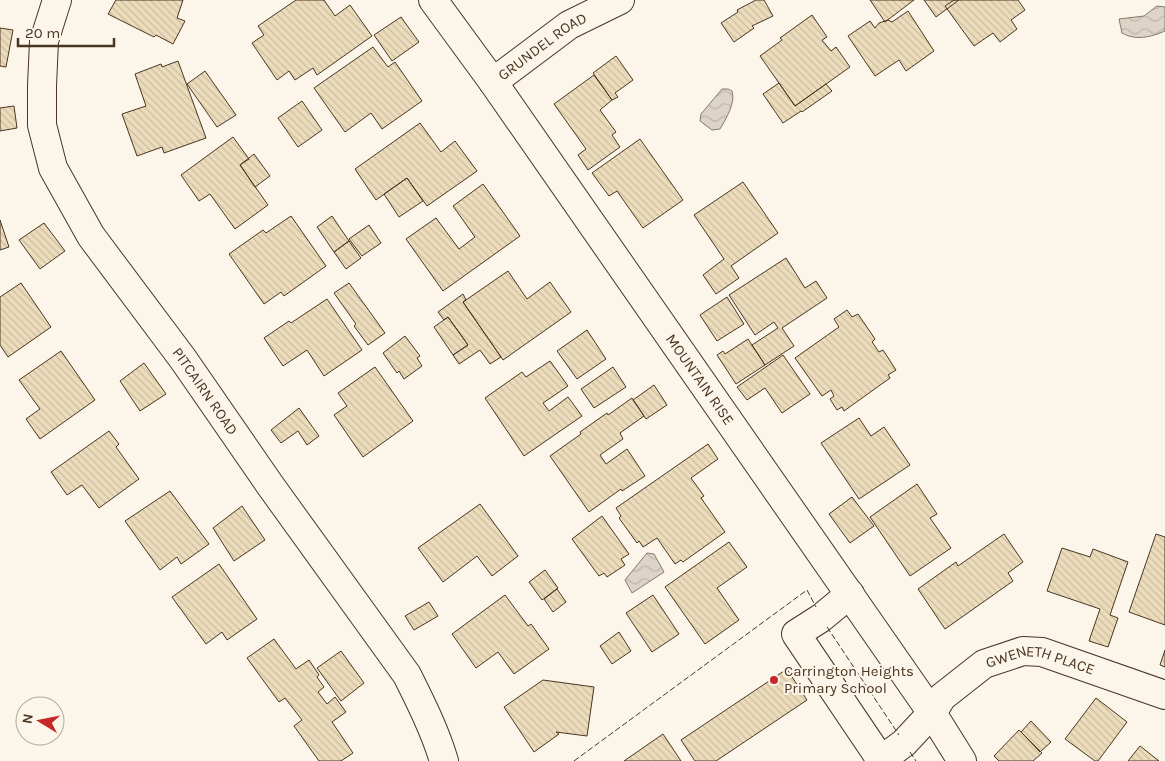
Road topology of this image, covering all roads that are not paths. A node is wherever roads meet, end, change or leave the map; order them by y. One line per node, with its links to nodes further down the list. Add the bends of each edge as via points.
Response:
1 (58, 0): 8 (street, PITCAIRN ROAD, via 44,41 42,86 42,125 53,168 91,236 183,359 407,675 440,745)
2 (433, 0): 4 (street, MOUNTAIN RISE)
3 (620, 0): 4 (street, GRUNDEL ROAD, via 569,25)
4 (493, 82): 5 (street, MOUNTAIN RISE)
5 (850, 594): 7 (street, MOUNTAIN RISE); 7 (street, GWENETH PLACE, via 796,634 881,760 904,743)
6 (1165, 695): 7 (street, GWENETH PLACE, via 1042,652 1023,651 984,664 942,698)
7 (932, 713): 9 (street, MOUNTAIN RISE)
8 (444, 761)
9 (962, 761)

